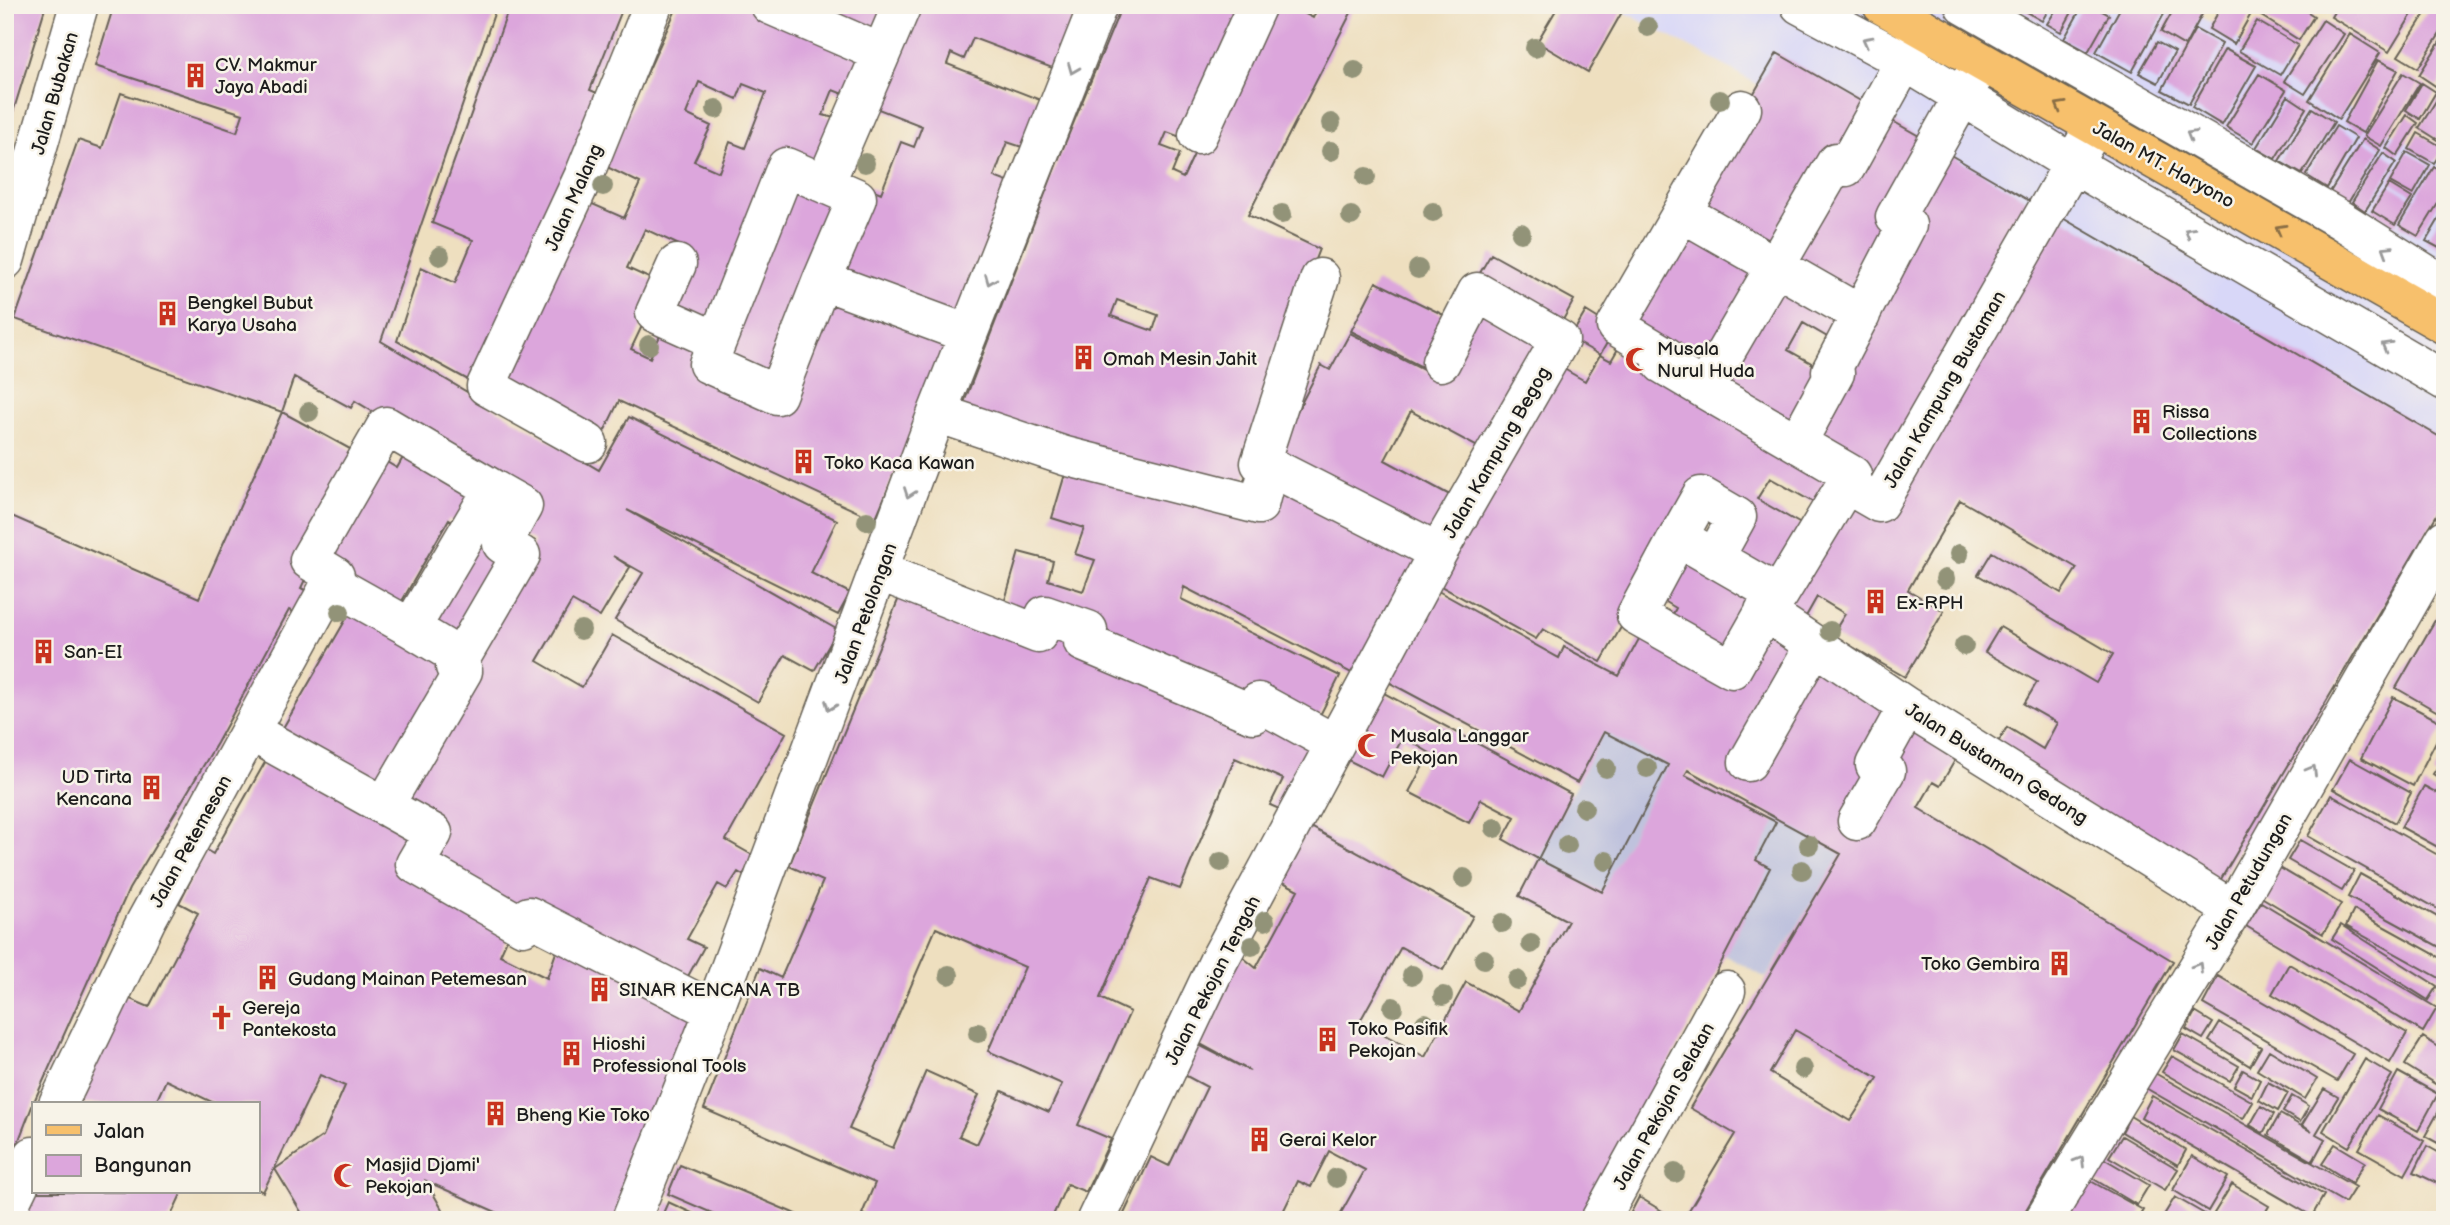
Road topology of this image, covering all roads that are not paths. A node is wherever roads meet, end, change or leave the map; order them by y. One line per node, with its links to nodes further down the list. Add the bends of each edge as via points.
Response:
1 (79, 5): 22 (street, Jalan Bubakan)
2 (653, 5): 36 (street, Jalan Malang, via 585,173 486,386)
3 (770, 5): 11 (street)
4 (902, 5): 11 (street)
5 (1098, 5): 30 (street, Jalan Petolongan, one-way to 30)
6 (1257, 5): 17 (street)
7 (1800, 5): 13 (street, one-way to 7)
8 (1882, 5): 10 (main road, Jalan MT. Haryono)
9 (1964, 5): 21 (street, one-way to 9)
10 (1923, 29): 12 (main road, Jalan MT. Haryono); 13 (street)
11 (881, 53): 19 (street)
12 (1981, 61): 14 (street); 16 (main road, Jalan MT. Haryono, one-way to 12)
13 (1906, 62): 14 (street); 24 (street, via 1846,167 1836,162)
14 (1963, 97): 18 (street); 28 (street, via 1895,217 1907,225)
15 (1742, 109): 20 (street)
16 (2095, 126): 18 (street, Jalan Kampung Bustaman); 21 (main road, Jalan MT. Haryono, one-way to 16)
17 (1198, 135)
18 (2073, 164): 33 (street, one-way to 18); 39 (street, Jalan Kampung Bustaman, via 1879,503)
19 (825, 184): 26 (street, via 857,198); 31 (street, via 786,167)
20 (1683, 212): 24 (street); 34 (street, via 1616,326 1667,357 1662,364)
21 (2330, 236): 27 (street, one-way to 21); 29 (main road, Jalan MT. Haryono)
22 (5, 261)
23 (677, 264): 31 (street, via 655,313)
24 (1775, 266): 28 (street); 34 (street)
25 (1320, 278): 38 (street, via 1260,463)
26 (822, 280): 30 (street); 31 (street, via 777,395 708,364)
27 (2445, 286)
28 (1861, 315): 37 (street)
29 (2445, 325)
30 (968, 334): 35 (street, Jalan Petolongan)
31 (718, 341)
32 (1441, 362): 42 (street, Jalan Kampung Begog, via 1477,292 1560,340)
33 (2445, 381)
34 (1704, 389): 37 (street)
35 (937, 413): 38 (street, via 1065,456 1259,505); 43 (street, Jalan Petolongan, one-way to 43)
36 (588, 443)
37 (1797, 443): 39 (street, via 1852,475)
38 (1269, 467): 42 (street, Jalan Kampung Begog)
39 (1846, 484): 45 (street, via 1779,595)
40 (493, 489): 44 (street, via 386,426 309,561 335,576); 46 (street); 48 (street, via 523,506 502,544 522,555)
41 (2445, 539): 55 (street, Jalan Petudungan, one-way to 41)
42 (1438, 552): 51 (street, Jalan Pekojan Tengah)
43 (881, 572): 51 (street, via 1038,634 1045,615 1088,630 1083,642 1253,714 1258,702); 57 (street, Jalan Petolongan, one-way to 57)
44 (331, 583): 46 (street); 50 (street, Jalan Petemesan)
45 (1770, 602): 45 (street, Jalan Bustaman Gedong, via 1732,669 1636,615 1678,537 1715,557); 47 (street, Jalan Bustaman Gedong)
46 (411, 628): 48 (street)
47 (1814, 646): 49 (street, Jalan Bustaman Gedong); 52 (street)
48 (461, 658): 53 (street, via 455,667 463,671)
49 (1907, 707): 54 (street, via 1875,765 1886,772); 55 (street, Jalan Bustaman Gedong)
50 (250, 731): 53 (street); 58 (street, Jalan Petemesan, via 146,921)
51 (1335, 744): 62 (street, Jalan Pekojan Tengah, via 1217,964)
52 (1748, 762)
53 (384, 806): 57 (street, via 433,834 415,864 523,926 528,916)
54 (1857, 821)
55 (2232, 910): 64 (street, Jalan Petudungan, one-way to 55)
56 (1726, 991): 63 (street, Jalan Pekojan Selatan)
57 (715, 1011): 61 (street, Jalan Petolongan)
58 (59, 1102)
59 (32, 1158): 60 (street)
60 (5, 1214)
61 (631, 1220)
62 (1096, 1220)
63 (1600, 1220)
64 (2044, 1220)

